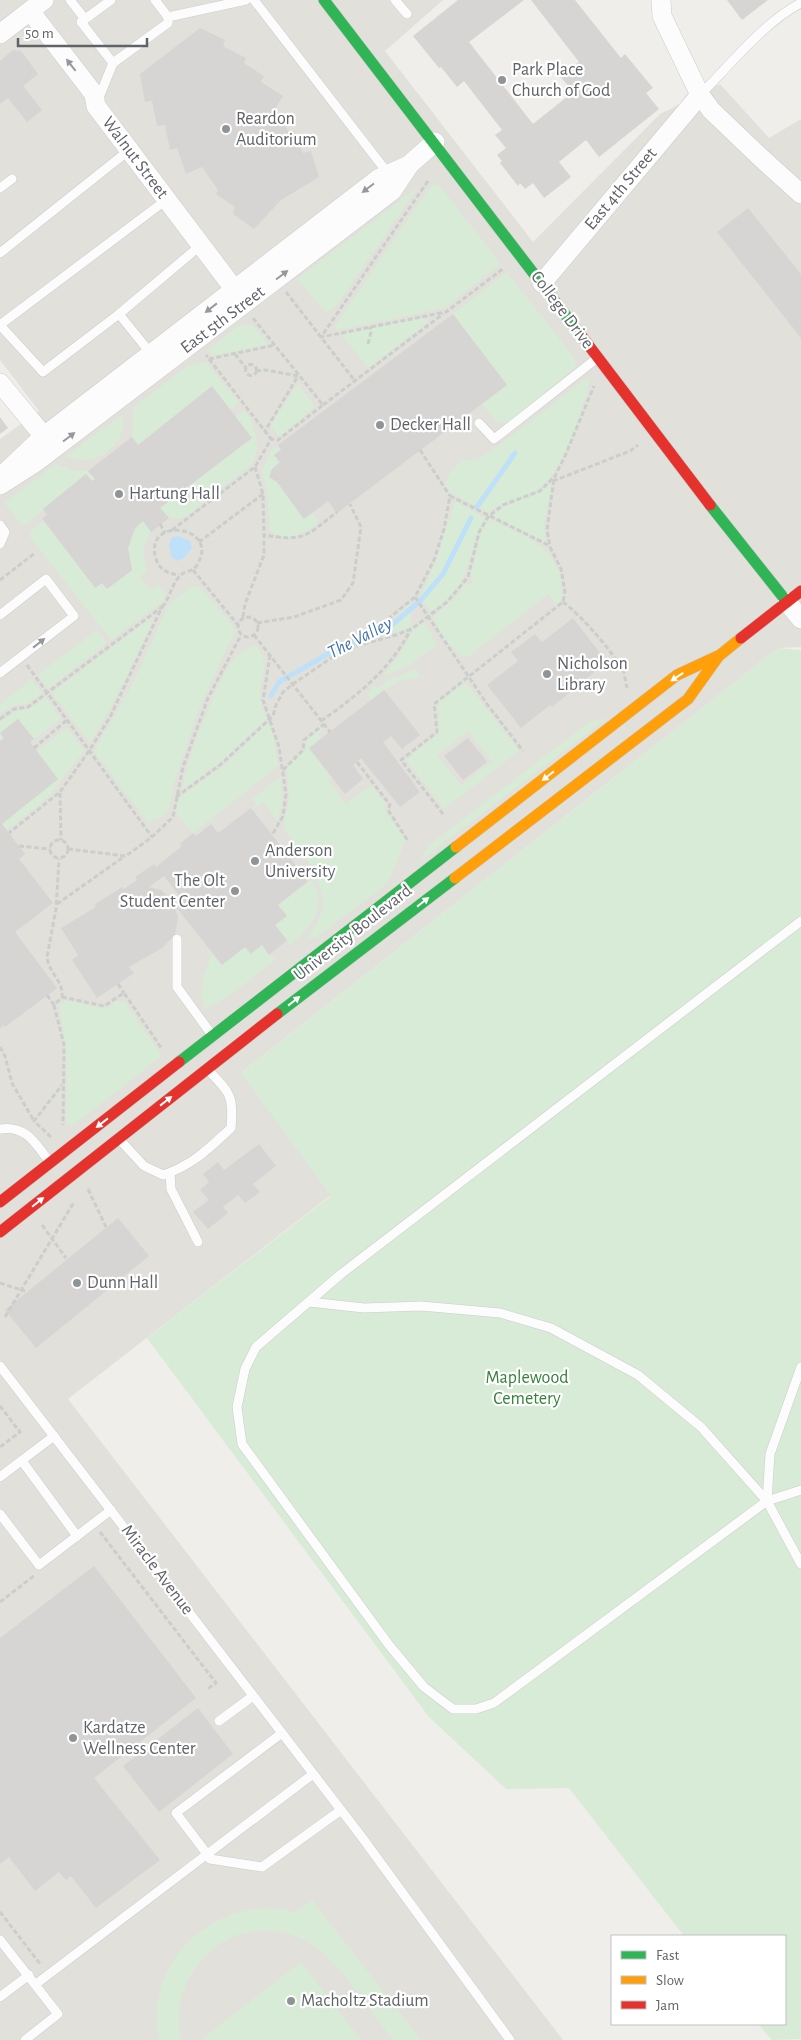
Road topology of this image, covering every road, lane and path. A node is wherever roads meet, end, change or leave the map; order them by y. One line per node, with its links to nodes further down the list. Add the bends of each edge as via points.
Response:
1 (70, 0): 13 (lane)
2 (111, 0): 13 (lane)
3 (155, 0): 12 (lane)
4 (246, 0): 12 (lane)
5 (254, 0): 21 (lane)
6 (324, 0): 18 (main road, College Drive)
7 (396, 0): 11 (lane)
8 (660, 0): 16 (street, via 662,16)
9 (801, 2): 16 (lane, via 775,20)
10 (37, 6): 14 (street); 17 (street, Walnut Street, one-way to 10, via 94,94)
11 (406, 14)
12 (168, 17): 15 (lane, via 168,22)
13 (85, 19): 15 (lane, via 81,22)
14 (0, 34)
15 (113, 64): 17 (lane)
16 (700, 95): 24 (street, via 731,130); 29 (street, East 4th Street)
17 (96, 106): 19 (street, Walnut Street)
18 (435, 142): 21 (street, East 5th Street); 29 (main road, College Drive)
19 (128, 150): 25 (street, Walnut Street); 27 (lane)
20 (12, 179): 23 (lane)
21 (393, 179): 31 (street, East 5th Street, via 392,190)
22 (428, 181): 35 (path)
23 (0, 188)
24 (801, 194)
25 (166, 200): 26 (street, Walnut Street); 33 (lane, via 0,325 43,372)
26 (201, 245): 31 (street, Walnut Street); 33 (lane)
27 (0, 254)
28 (506, 266): 32 (path)
29 (542, 283): 40 (main road, College Drive)
30 (283, 288): 35 (path)
31 (243, 302): 37 (path); 42 (street, East 5th Street)
32 (446, 312): 34 (path); 45 (path)
33 (119, 314): 42 (lane)
34 (370, 327): 35 (path); 36 (path)
35 (321, 337): 45 (path)
36 (368, 344)
37 (275, 345): 39 (path); 48 (path)
38 (202, 350): 41 (path)
39 (235, 354): 41 (path); 43 (path)
40 (598, 358): 49 (lane, via 494,439); 78 (main road, College Drive, via 752,560)
41 (209, 359): 50 (path)
42 (156, 360): 51 (street); 55 (street, East 5th Street, one-way to 42)
43 (246, 368): 44 (path, via 252,365); 44 (path, via 249,375)
44 (256, 371): 50 (path, via 298,376)
45 (355, 381): 48 (path)
46 (0, 383): 51 (street)
47 (594, 384): 58 (path)
48 (323, 405): 52 (path, via 278,440)
49 (479, 424)
50 (265, 431): 52 (path)
51 (42, 436): 55 (lane, via 42,448); 57 (street)
52 (271, 439): 56 (path)
53 (642, 441): 58 (path, via 630,451)
54 (420, 450): 61 (path)
55 (36, 462): 59 (street, East 5th Street)
56 (255, 467): 60 (path); 67 (path)
57 (0, 478)
58 (553, 479): 64 (path, via 540,491 503,504); 72 (path, via 547,530)
59 (0, 485)
60 (263, 494): 69 (path); 70 (path)
61 (450, 496): 64 (path); 77 (path, via 434,560)
62 (350, 504): 85 (path, via 361,527 353,583 341,600 294,617)
63 (337, 512): 69 (path, via 310,533 295,539)
64 (488, 517): 72 (path); 83 (path, via 479,532 468,577 447,602)
65 (160, 524): 68 (path)
66 (0, 525): 71 (lane, via 4,532)
67 (172, 530): 68 (path); 70 (path, via 188,531)
68 (165, 533): 75 (path, via 156,546 156,560 166,572)
69 (264, 535): 82 (path, via 264,555)
70 (199, 542): 74 (path, via 200,557)
71 (0, 544)
72 (550, 547): 79 (path, via 561,569 565,592)
73 (35, 553): 76 (path)
74 (193, 570): 75 (path); 86 (path)
75 (179, 575): 80 (path)
76 (0, 580)
77 (415, 597): 83 (path); 90 (path)
78 (794, 597): 84 (street, College Drive); 92 (main road, University Boulevard)
79 (563, 602): 95 (path); 98 (path, via 575,610 623,672)
80 (162, 607): 97 (path); 107 (path, via 110,717)
81 (0, 615): 93 (lane, one-way to 81, via 74,616 46,579)
82 (243, 617): 85 (path, via 250,617); 86 (path)
83 (428, 617): 87 (path); 95 (path)
84 (801, 619)
85 (257, 623): 89 (path)
86 (238, 625): 88 (path)
87 (411, 629): 90 (path); 103 (path, via 381,673)
88 (241, 634): 89 (path, via 247,637); 112 (path, via 208,698)
89 (254, 635): 91 (path)
90 (344, 650): 96 (path)
91 (270, 655): 96 (path); 100 (path, via 263,700)
92 (720, 655): 99 (main road, University Boulevard, one-way to 99, via 677,675); 105 (main road, University Boulevard, via 688,699)
93 (21, 657): 94 (lane); 97 (path)
94 (0, 673)
95 (469, 676): 108 (path); 113 (path, via 434,704 436,732 401,760)
96 (292, 684): 100 (path, via 283,692); 103 (path)
97 (48, 694): 101 (path); 102 (path)
98 (628, 694)
99 (625, 716): 105 (street); 132 (main road, University Boulevard, one-way to 132)
100 (270, 718): 110 (path); 112 (path, via 220,766)
101 (0, 719)
102 (67, 720): 106 (path); 107 (path)
103 (323, 722): 104 (path); 110 (path, via 304,740 303,750)
104 (330, 732)
105 (640, 736): 136 (main road, University Boulevard, one-way to 105)
106 (34, 748)
107 (89, 751): 111 (path); 116 (path)
108 (523, 751)
109 (356, 762): 118 (path, via 390,805 388,810)
110 (283, 770): 115 (path, via 286,794 283,816)
111 (60, 792): 114 (path); 117 (path)
112 (176, 797): 116 (path, via 173,817)
113 (443, 814)
114 (10, 833)
115 (272, 835)
116 (152, 837): 122 (path)
117 (61, 840): 120 (path, via 54,841); 121 (path)
118 (408, 841)
119 (19, 846): 120 (path)
120 (50, 849): 123 (path, via 53,857)
121 (68, 849): 122 (path); 123 (path, via 65,857)
122 (126, 856): 124 (path)
123 (59, 859): 124 (path)
124 (56, 905): 130 (path, via 47,957 48,964 63,986)
125 (801, 921): 156 (lane, via 341,1274)
126 (177, 939): 132 (lane, via 177,987)
127 (118, 984): 128 (path)
128 (124, 993): 130 (path, via 104,1006); 135 (path)
129 (47, 996): 131 (path)
130 (62, 998): 131 (path)
131 (54, 1005): 137 (path, via 64,1045)
132 (213, 1037): 134 (main road, University Boulevard)
133 (0, 1048): 138 (path, via 6,1056 12,1083)
134 (192, 1053): 136 (street); 143 (main road, University Boulevard, one-way to 143)
135 (166, 1056)
136 (207, 1069): 141 (main road, University Boulevard, one-way to 136); 144 (lane, via 224,1087 233,1104 231,1128 199,1157)
137 (63, 1084): 138 (path); 139 (path)
138 (34, 1121): 142 (path)
139 (63, 1127)
140 (0, 1129): 143 (lane, via 20,1130 32,1139)
141 (118, 1138): 144 (lane, via 144,1166 164,1175); 150 (main road, University Boulevard, one-way to 141)
142 (56, 1142)
143 (51, 1163): 147 (main road, University Boulevard)
144 (170, 1173): 152 (lane, via 171,1189)
145 (80, 1192): 149 (path, via 85,1184)
146 (76, 1200): 151 (path)
147 (0, 1202)
148 (41, 1224): 151 (path)
149 (106, 1227)
150 (0, 1232)
151 (52, 1239): 153 (path); 155 (path)
152 (198, 1242)
153 (66, 1258)
154 (0, 1283): 155 (path)
155 (23, 1291): 157 (path)
156 (309, 1302): 166 (lane, via 364,1308 421,1306 500,1313 551,1328 638,1375 701,1427); 166 (lane, via 256,1347 245,1369 237,1407 242,1444 389,1645 424,1687 454,1709 476,1709 494,1704)
157 (5, 1317)
158 (0, 1366): 161 (lane, Miracle Avenue)
159 (801, 1367): 166 (lane, via 770,1454)
160 (0, 1406): 162 (path, via 20,1432)
161 (54, 1436): 163 (lane); 167 (lane, Miracle Avenue)
162 (0, 1447)
163 (22, 1461): 164 (lane); 170 (lane)
164 (0, 1477)
165 (801, 1490): 166 (lane)
166 (767, 1501): 171 (lane)
167 (111, 1510): 170 (lane); 175 (lane, Miracle Avenue)
168 (0, 1514): 170 (lane, via 39,1565)
169 (97, 1527): 174 (path, via 216,1683)
170 (77, 1536)
171 (801, 1564)
172 (37, 1573): 173 (path)
173 (0, 1602)
174 (206, 1690)
175 (253, 1696): 176 (lane); 177 (lane, Miracle Avenue)
176 (220, 1721)
177 (282, 1733): 178 (lane, Miracle Avenue); 180 (lane, via 176,1813)
178 (313, 1774): 179 (lane, Miracle Avenue); 180 (lane)
179 (341, 1810): 180 (lane, via 262,1867 210,1859); 188 (lane, Miracle Avenue)
180 (206, 1854): 183 (lane)
181 (0, 1912): 183 (path)
182 (0, 1941): 184 (lane)
183 (48, 1974): 185 (lane)
184 (29, 1975): 185 (lane); 186 (lane)
185 (36, 1984): 187 (lane, via 58,2014)
186 (0, 1997)
187 (25, 2040)
188 (510, 2040)

